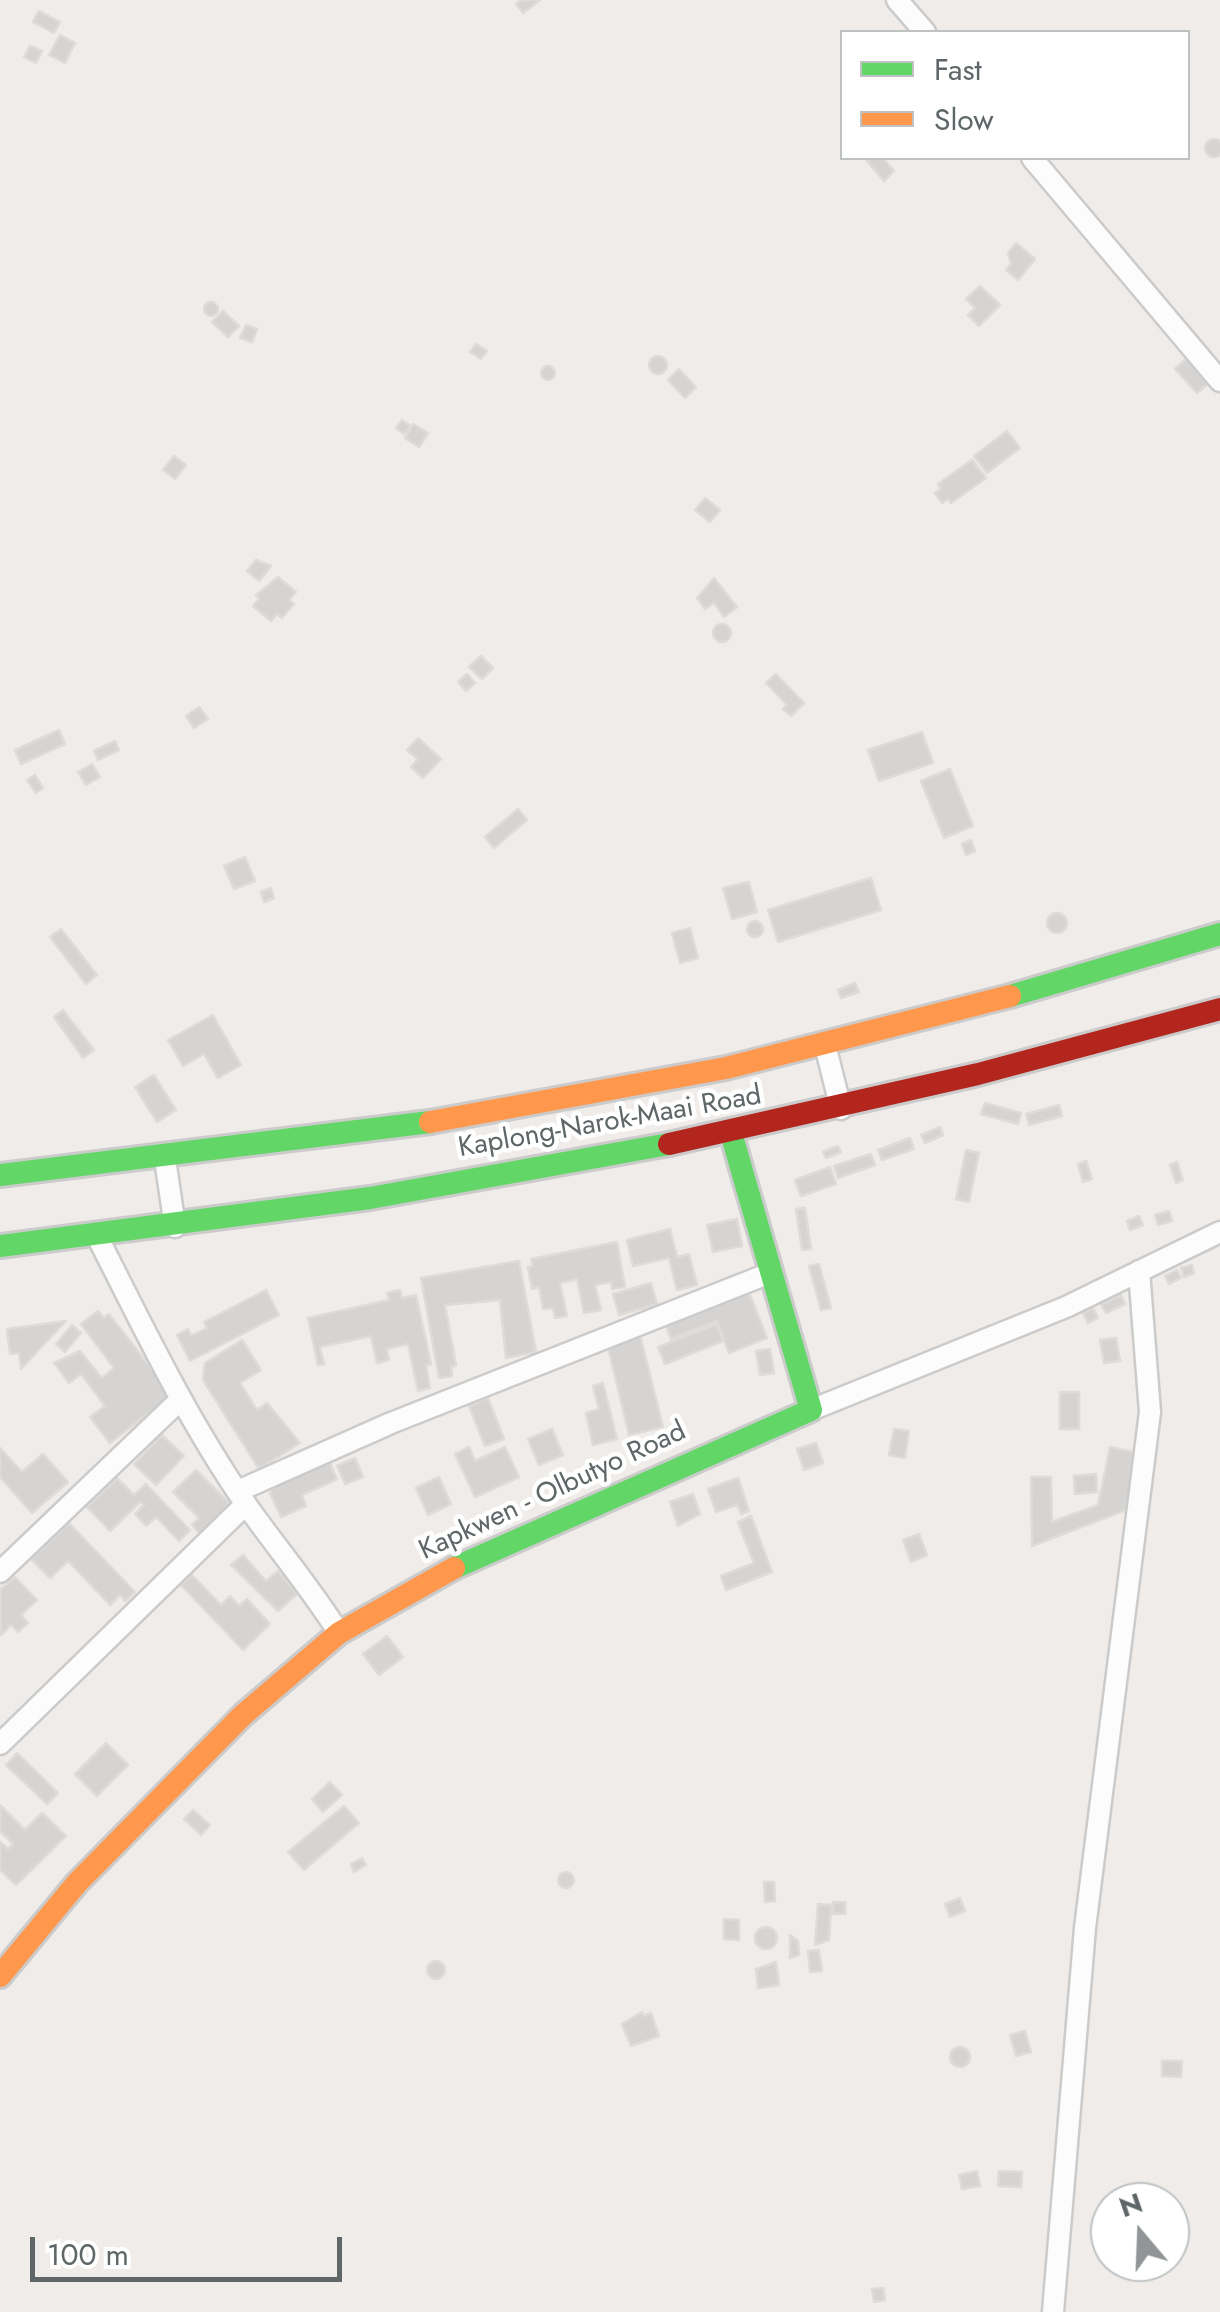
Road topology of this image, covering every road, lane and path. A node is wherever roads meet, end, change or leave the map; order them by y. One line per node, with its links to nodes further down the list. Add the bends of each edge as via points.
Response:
1 (897, 0): 2 (street)
2 (923, 30)
3 (1034, 160): 4 (street)
4 (1220, 381)
5 (1220, 934): 7 (main road)
6 (1220, 1009): 8 (main road, Kaplong-Narok-Maai Road)
7 (825, 1045): 8 (street); 10 (main road, via 518,1108)
8 (841, 1109): 9 (main road, Kaplong-Narok-Maai Road)
9 (731, 1133): 12 (main road, Kaplong-Narok-Maai Road); 16 (main road)
10 (165, 1159): 11 (main road); 12 (street)
11 (0, 1175)
12 (174, 1227): 14 (main road, Kaplong-Narok-Maai Road)
13 (1220, 1232): 17 (street)
14 (97, 1236): 15 (main road, Kaplong-Narok-Maai Road); 18 (street)
15 (0, 1246)
16 (770, 1272): 19 (main road); 20 (street, via 391,1422)
17 (1139, 1272): 19 (street); 25 (street, via 1150,1412 1085,1928)
18 (180, 1400): 20 (street); 21 (street)
19 (811, 1410): 22 (main road, Kapkwen - Olbutyo Road, via 472,1556)
20 (242, 1498): 22 (street); 23 (street)
21 (0, 1572)
22 (339, 1633): 24 (main road, Kapkwen - Olbutyo Road, via 243,1715 77,1883)
23 (0, 1744)
24 (0, 1976)
25 (1053, 2312)

